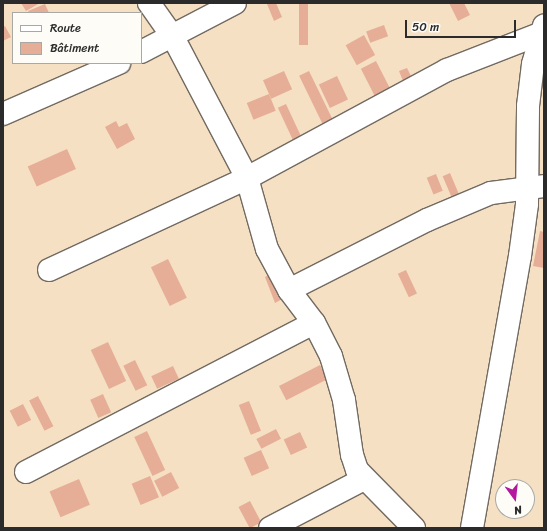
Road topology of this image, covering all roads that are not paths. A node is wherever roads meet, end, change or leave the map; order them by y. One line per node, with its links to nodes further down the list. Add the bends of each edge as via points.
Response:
1 (149, 3): 4 (street)
2 (235, 3): 4 (street)
3 (543, 29): 8 (street, via 447,70); 9 (street, via 533,64 528,106)
4 (173, 37): 5 (street); 8 (street)
5 (142, 52)
6 (117, 64): 7 (street)
7 (3, 114)
8 (247, 178): 10 (street); 11 (street, via 267,249)
9 (536, 186): 11 (street, via 491,192 427,220); 17 (street, via 527,204 505,346)
10 (49, 270)
11 (289, 290): 12 (street)
12 (314, 323): 13 (street); 14 (street, via 331,356 344,400 352,455 357,470)
13 (26, 472)
14 (364, 479): 15 (street); 16 (street)
15 (270, 528)
16 (414, 528)
17 (472, 528)

